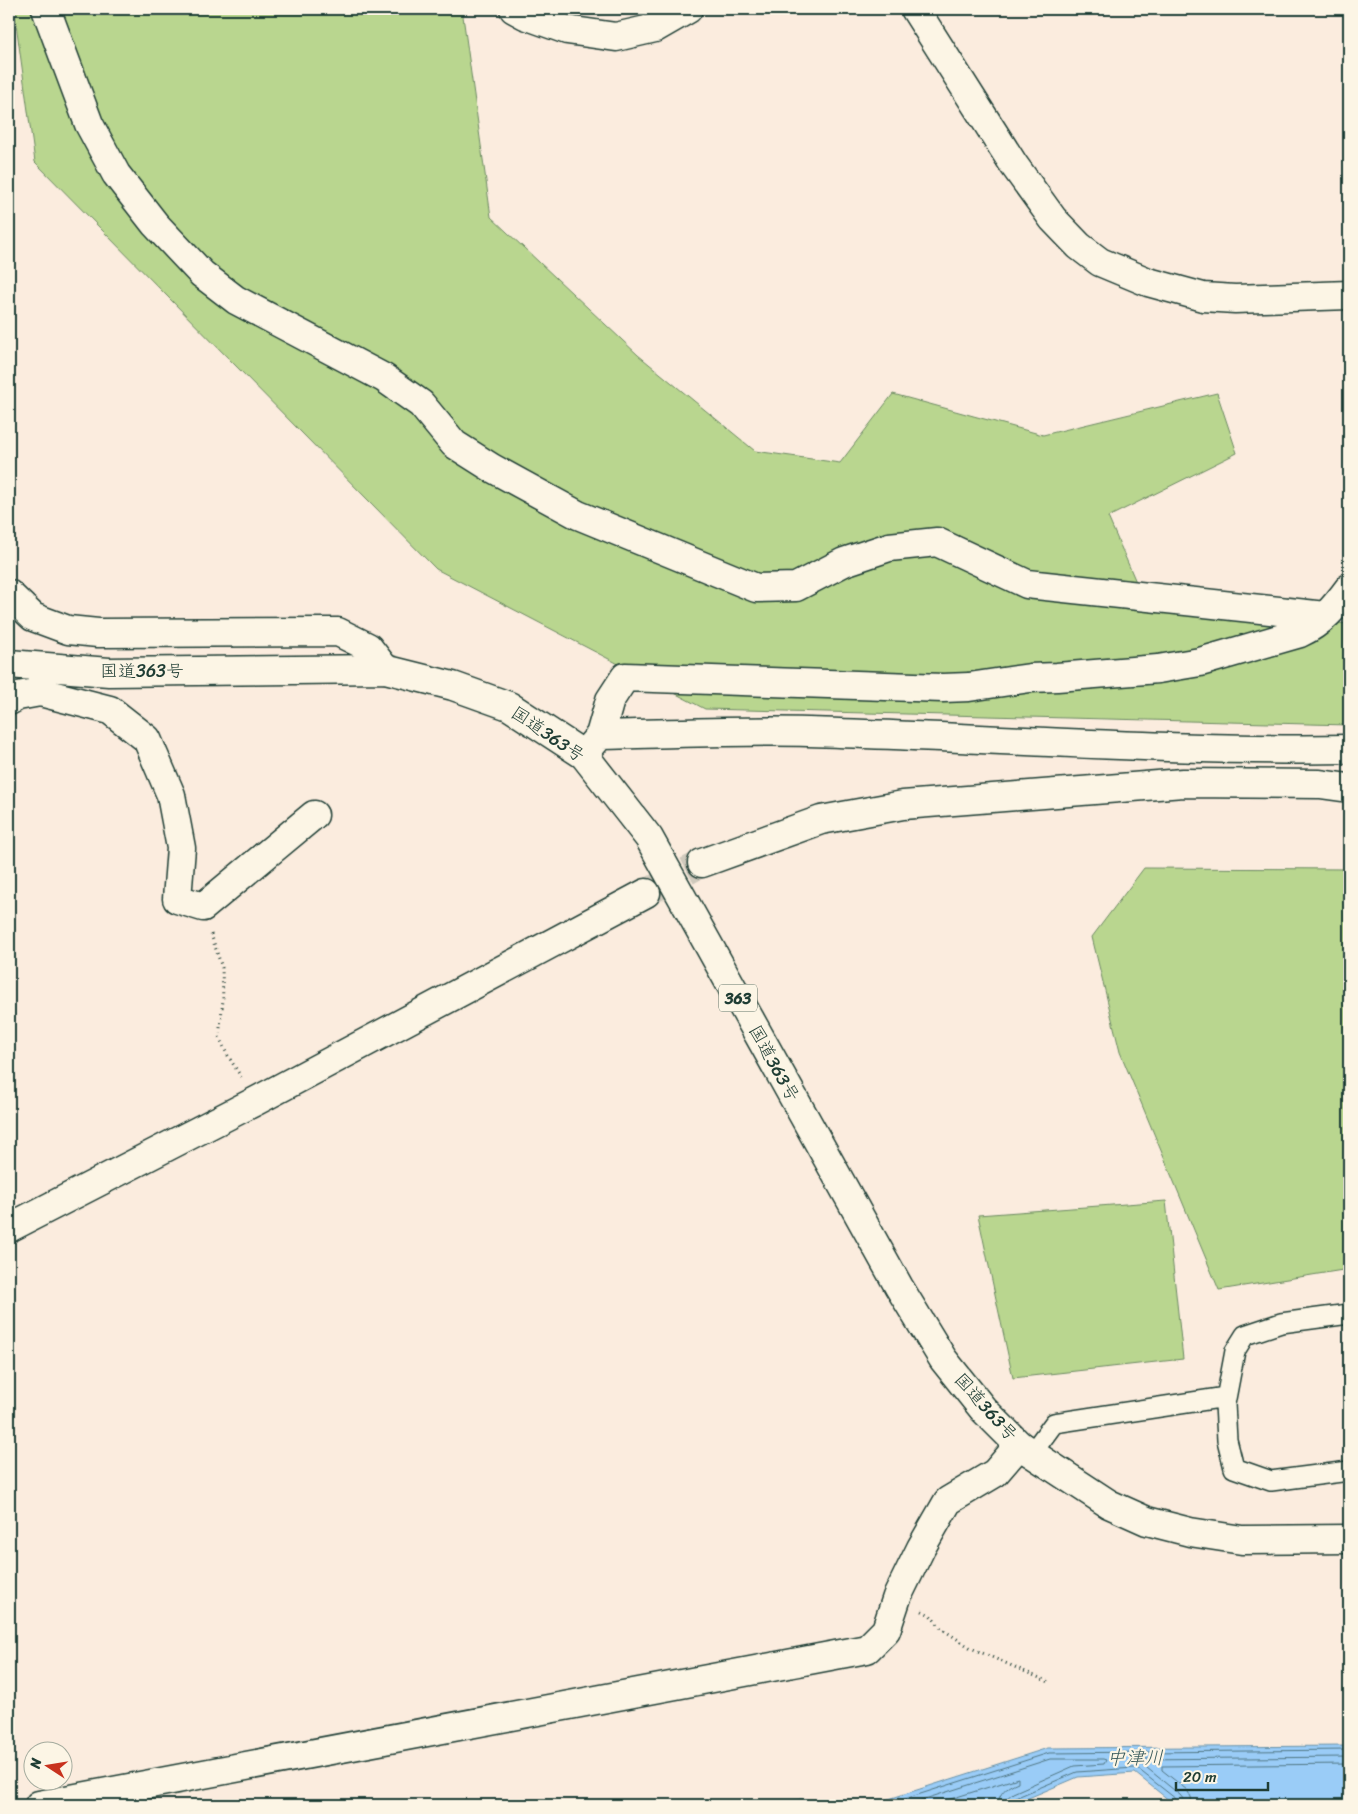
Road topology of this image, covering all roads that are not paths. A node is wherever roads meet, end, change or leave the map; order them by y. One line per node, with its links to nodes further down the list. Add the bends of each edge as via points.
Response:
1 (46, 9): 8 (main road, via 89,124 116,174 155,224 202,274 236,300 384,378 421,404 454,444 578,515 756,588 796,587 844,562 889,547 937,542 1027,584)
2 (514, 9): 3 (main road, via 567,30 616,37 655,28)
3 (688, 9)
4 (915, 9): 5 (main road, via 1047,211 1079,246 1100,262 1148,282 1203,296 1235,299)
5 (1349, 295)
6 (1349, 588): 8 (main road)
7 (9, 594): 10 (main road, via 32,617 68,630 98,633 338,632 368,647)
8 (1325, 616): 13 (main road, via 1314,627 1300,633 1200,662 969,687 625,677 610,700)
9 (9, 664): 11 (main road, 国道363号 / 363)
10 (384, 669): 11 (main road, 国道363号 / 363, via 109,672); 13 (main road, 国道363号 / 363, via 453,686 509,706)
11 (42, 680): 12 (main road); 16 (main road, via 110,710 147,739 171,795 181,848 177,899 203,907)
12 (9, 701)
13 (592, 745): 14 (main road, via 806,732 1081,744); 22 (main road, 国道363号 / 363, via 649,838 894,1278 943,1359 983,1408)
14 (1349, 749)
15 (1349, 788): 17 (main road, via 1320,784 1183,783 903,805 821,820)
16 (314, 816)
17 (702, 863)
18 (646, 892): 19 (main road, via 256,1101)
19 (9, 1228)
20 (1349, 1314): 21 (lane, via 1281,1323 1245,1335 1235,1350)
21 (1226, 1397): 22 (lane, via 1054,1423); 23 (lane, via 1227,1440 1234,1468 1271,1481)
22 (1026, 1449): 24 (main road, 国道363号 / 363, via 1109,1504 1146,1521 1242,1540); 25 (main road, via 995,1473 948,1501 920,1548 886,1630 866,1649)
23 (1349, 1471)
24 (1349, 1540)
25 (39, 1805)

